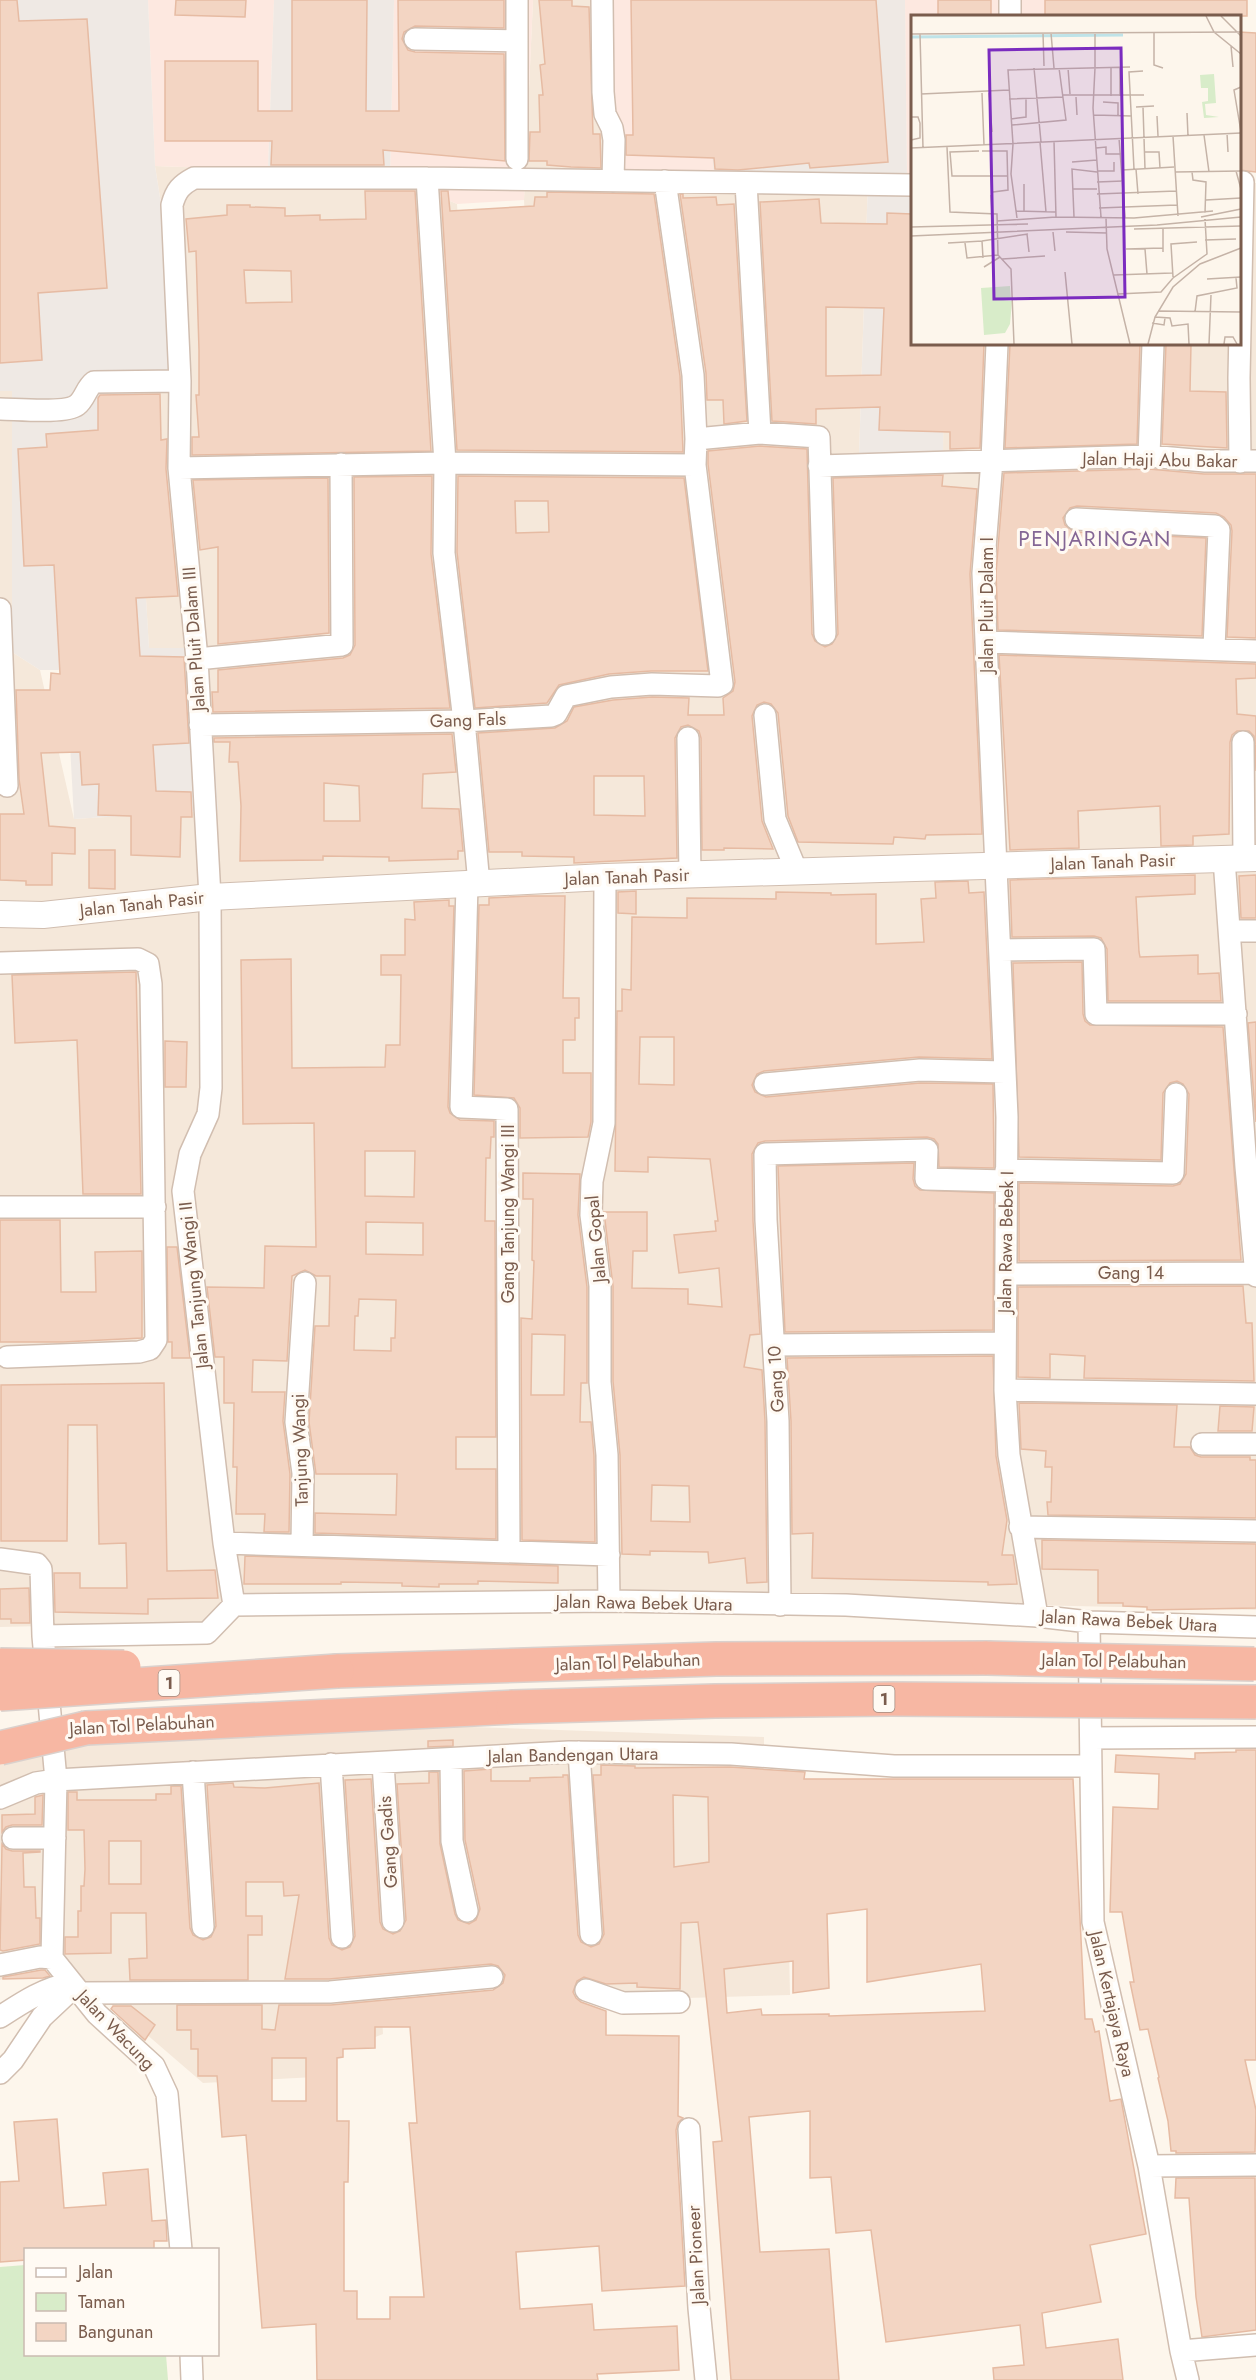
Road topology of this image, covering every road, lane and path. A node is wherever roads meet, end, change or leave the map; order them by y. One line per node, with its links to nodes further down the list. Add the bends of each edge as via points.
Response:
1 (517, 0): 4 (street)
2 (602, 0): 7 (street, via 603,92 614,140)
3 (415, 39): 4 (street)
4 (517, 41): 5 (street)
5 (517, 159)
6 (427, 178): 7 (street); 16 (street, Jalan Pluit Dalam III, via 194,178 182,184 172,205); 23 (street)
7 (613, 181): 8 (street)
8 (665, 181): 10 (street); 19 (street, via 693,375)
9 (1246, 182): 12 (street)
10 (746, 183): 11 (street); 18 (street)
11 (911, 185)
12 (1241, 322)
13 (997, 345): 21 (street, Jalan Pluit Dalam I)
14 (1153, 345): 20 (street)
15 (1240, 345): 22 (street, via 1239,378)
16 (180, 381): 17 (street, via 94,382 80,403 68,409); 27 (street, Jalan Pluit Dalam III)
17 (0, 409)
18 (760, 433): 19 (street); 26 (street, via 819,437)
19 (696, 439): 25 (street)
20 (1149, 456): 21 (street, Jalan Haji Abu Bakar); 22 (street, Jalan Haji Abu Bakar)
21 (992, 460): 26 (street, Jalan Haji Abu Bakar); 31 (street, Jalan Pluit Dalam I, via 983,573)
22 (1248, 461)
23 (445, 463): 24 (street); 25 (street); 36 (street, via 444,553)
24 (341, 464): 27 (street); 34 (street, via 342,645)
25 (694, 465): 36 (street, Gang Fals, via 722,684 611,687 566,696 551,716)
26 (819, 466): 30 (street)
27 (179, 468): 34 (street, Jalan Pluit Dalam III)
28 (1076, 519): 32 (street, via 1215,526 1219,530)
29 (0, 609): 40 (street)
30 (825, 634)
31 (986, 642): 32 (street); 42 (street, Jalan Pluit Dalam I)
32 (1214, 648): 33 (street)
33 (1256, 651)
34 (197, 659): 37 (street, Jalan Pluit Dalam III)
35 (765, 715): 43 (street, via 775,819)
36 (464, 721): 37 (street, Gang Fals); 46 (street)
37 (200, 724): 47 (street, Jalan Pluit Dalam III)
38 (688, 738): 44 (street)
39 (1243, 742): 41 (street)
40 (7, 786)
41 (1241, 858): 42 (street, Jalan Tanah Pasir); 49 (street)
42 (997, 866): 43 (street, Jalan Tanah Pasir); 51 (street, Jalan Rawa Bebek I)
43 (797, 872): 44 (street, Jalan Tanah Pasir)
44 (690, 875): 45 (street, Jalan Tanah Pasir)
45 (605, 877): 46 (street, Jalan Tanah Pasir); 76 (street, Jalan Gopal, via 604,1123 592,1181 591,1215 600,1286 600,1382 607,1455)
46 (473, 885): 47 (street, Jalan Tanah Pasir); 75 (street, Gang Tanjung Wangi III, via 461,1107 507,1109)
47 (210, 897): 48 (street, Jalan Tanah Pasir, via 43,915); 73 (street, Jalan Tanjung Wangi II, via 211,1088 208,1114 190,1154 183,1191)
48 (0, 914)
49 (1230, 931): 50 (street); 53 (street)
50 (1256, 932)
51 (1000, 950): 53 (street, via 1094,949 1096,1014); 54 (street, Jalan Rawa Bebek I)
52 (0, 963): 60 (street, via 138,959 148,964)
53 (1236, 1014): 57 (street)
54 (1005, 1072): 55 (street, via 920,1070); 58 (street, Jalan Rawa Bebek I)
55 (765, 1084)
56 (1176, 1094): 58 (street, via 1173,1173)
57 (1251, 1166): 62 (street)
58 (1006, 1176): 61 (street, Jalan Rawa Bebek I); 65 (street, Gang 10, via 926,1179 927,1150 765,1154)
59 (0, 1207): 60 (street)
60 (155, 1207): 66 (street, via 156,1340 150,1349)
61 (1006, 1274): 62 (street, Gang 14); 64 (street, Jalan Rawa Bebek I)
62 (1256, 1274)
63 (305, 1283): 74 (street, Tanjung Wangi, via 296,1422 303,1473)
64 (1005, 1343): 65 (street); 67 (street, Jalan Rawa Bebek I)
65 (774, 1345): 80 (street, Gang 10)
66 (7, 1357)
67 (1005, 1390): 68 (street); 71 (street, Jalan Rawa Bebek I, via 1009,1455)
68 (1256, 1394)
69 (1203, 1444): 70 (street)
70 (1256, 1444)
71 (1020, 1527): 72 (street); 81 (street, Jalan Rawa Bebek I)
72 (1256, 1531)
73 (224, 1543): 74 (street); 79 (street, Jalan Tanjung Wangi II)
74 (302, 1545): 75 (street)
75 (510, 1551): 76 (street)
76 (609, 1555): 78 (street, Jalan Gopal)
77 (0, 1559): 84 (street, via 37,1564 41,1569)
78 (609, 1601): 79 (street, Jalan Rawa Bebek Utara); 80 (street, Jalan Rawa Bebek Utara)
79 (234, 1605): 84 (street, via 207,1633)
80 (780, 1605): 81 (street, Jalan Rawa Bebek Utara)
81 (1037, 1616): 82 (street, Jalan Rawa Bebek Utara)
82 (1089, 1622): 83 (street, Jalan Rawa Bebek Utara); 93 (street, Jalan Kertajaya Raya)
83 (1256, 1627)
84 (43, 1636): 101 (street)
85 (1256, 1664): 87 (highway, Jalan Tol Pelabuhan / 1, bridge, via 987,1658 750,1659)
86 (0, 1665): 87 (highway, bridge)
87 (337, 1671): 88 (highway, Jalan Tol Pelabuhan / 1, bridge)
88 (0, 1694)
89 (1256, 1702): 90 (highway, Jalan Tol Pelabuhan / 1, bridge, via 984,1698 715,1701)
90 (86, 1728): 91 (highway, Jalan Tol Pelabuhan / 1, bridge); 94 (highway, bridge)
91 (0, 1732)
92 (1256, 1737): 93 (street)
93 (1091, 1738): 99 (street, Jalan Kertajaya Raya)
94 (0, 1748)
95 (579, 1752): 96 (street, Jalan Bandengan Utara); 99 (street, Jalan Bandengan Utara, via 731,1754 894,1766); 108 (street)
96 (451, 1759): 97 (street, Jalan Bandengan Utara); 105 (street, via 452,1841)
97 (383, 1763): 98 (street, Jalan Bandengan Utara); 106 (street, Gang Gadis)
98 (331, 1764): 100 (street, Jalan Bandengan Utara); 109 (street)
99 (1090, 1766): 120 (street, Jalan Kertajaya Raya, via 1093,1922)
100 (193, 1772): 101 (street, Jalan Bandengan Utara); 107 (street)
101 (57, 1780): 102 (street, Jalan Bandengan Utara, via 36,1783); 104 (street)
102 (0, 1798)
103 (13, 1838): 104 (street)
104 (56, 1838): 110 (street)
105 (466, 1911)
106 (393, 1921)
107 (203, 1927)
108 (591, 1934)
109 (342, 1937)
110 (52, 1958): 111 (street); 113 (street, Jalan Wacung)
111 (0, 1965)
112 (492, 1977): 113 (street, via 330,1992)
113 (75, 1988): 116 (street, via 53,1986); 117 (street, via 42,2017); 121 (street, Jalan Wacung, via 97,2014 154,2066 167,2094)
114 (586, 1990): 115 (street, via 623,2003)
115 (679, 2002)
116 (0, 2017)
117 (0, 2073)
118 (689, 2129): 126 (street, Jalan Pioneer)
119 (1256, 2165): 120 (street)
120 (1149, 2166): 123 (street, Jalan Kertajaya Raya)
121 (181, 2248)
122 (1256, 2345): 123 (street)
123 (1181, 2351): 127 (street, Jalan Kertajaya Raya)
124 (191, 2356): 125 (street)
125 (192, 2380)
126 (706, 2380)
127 (1188, 2380)

